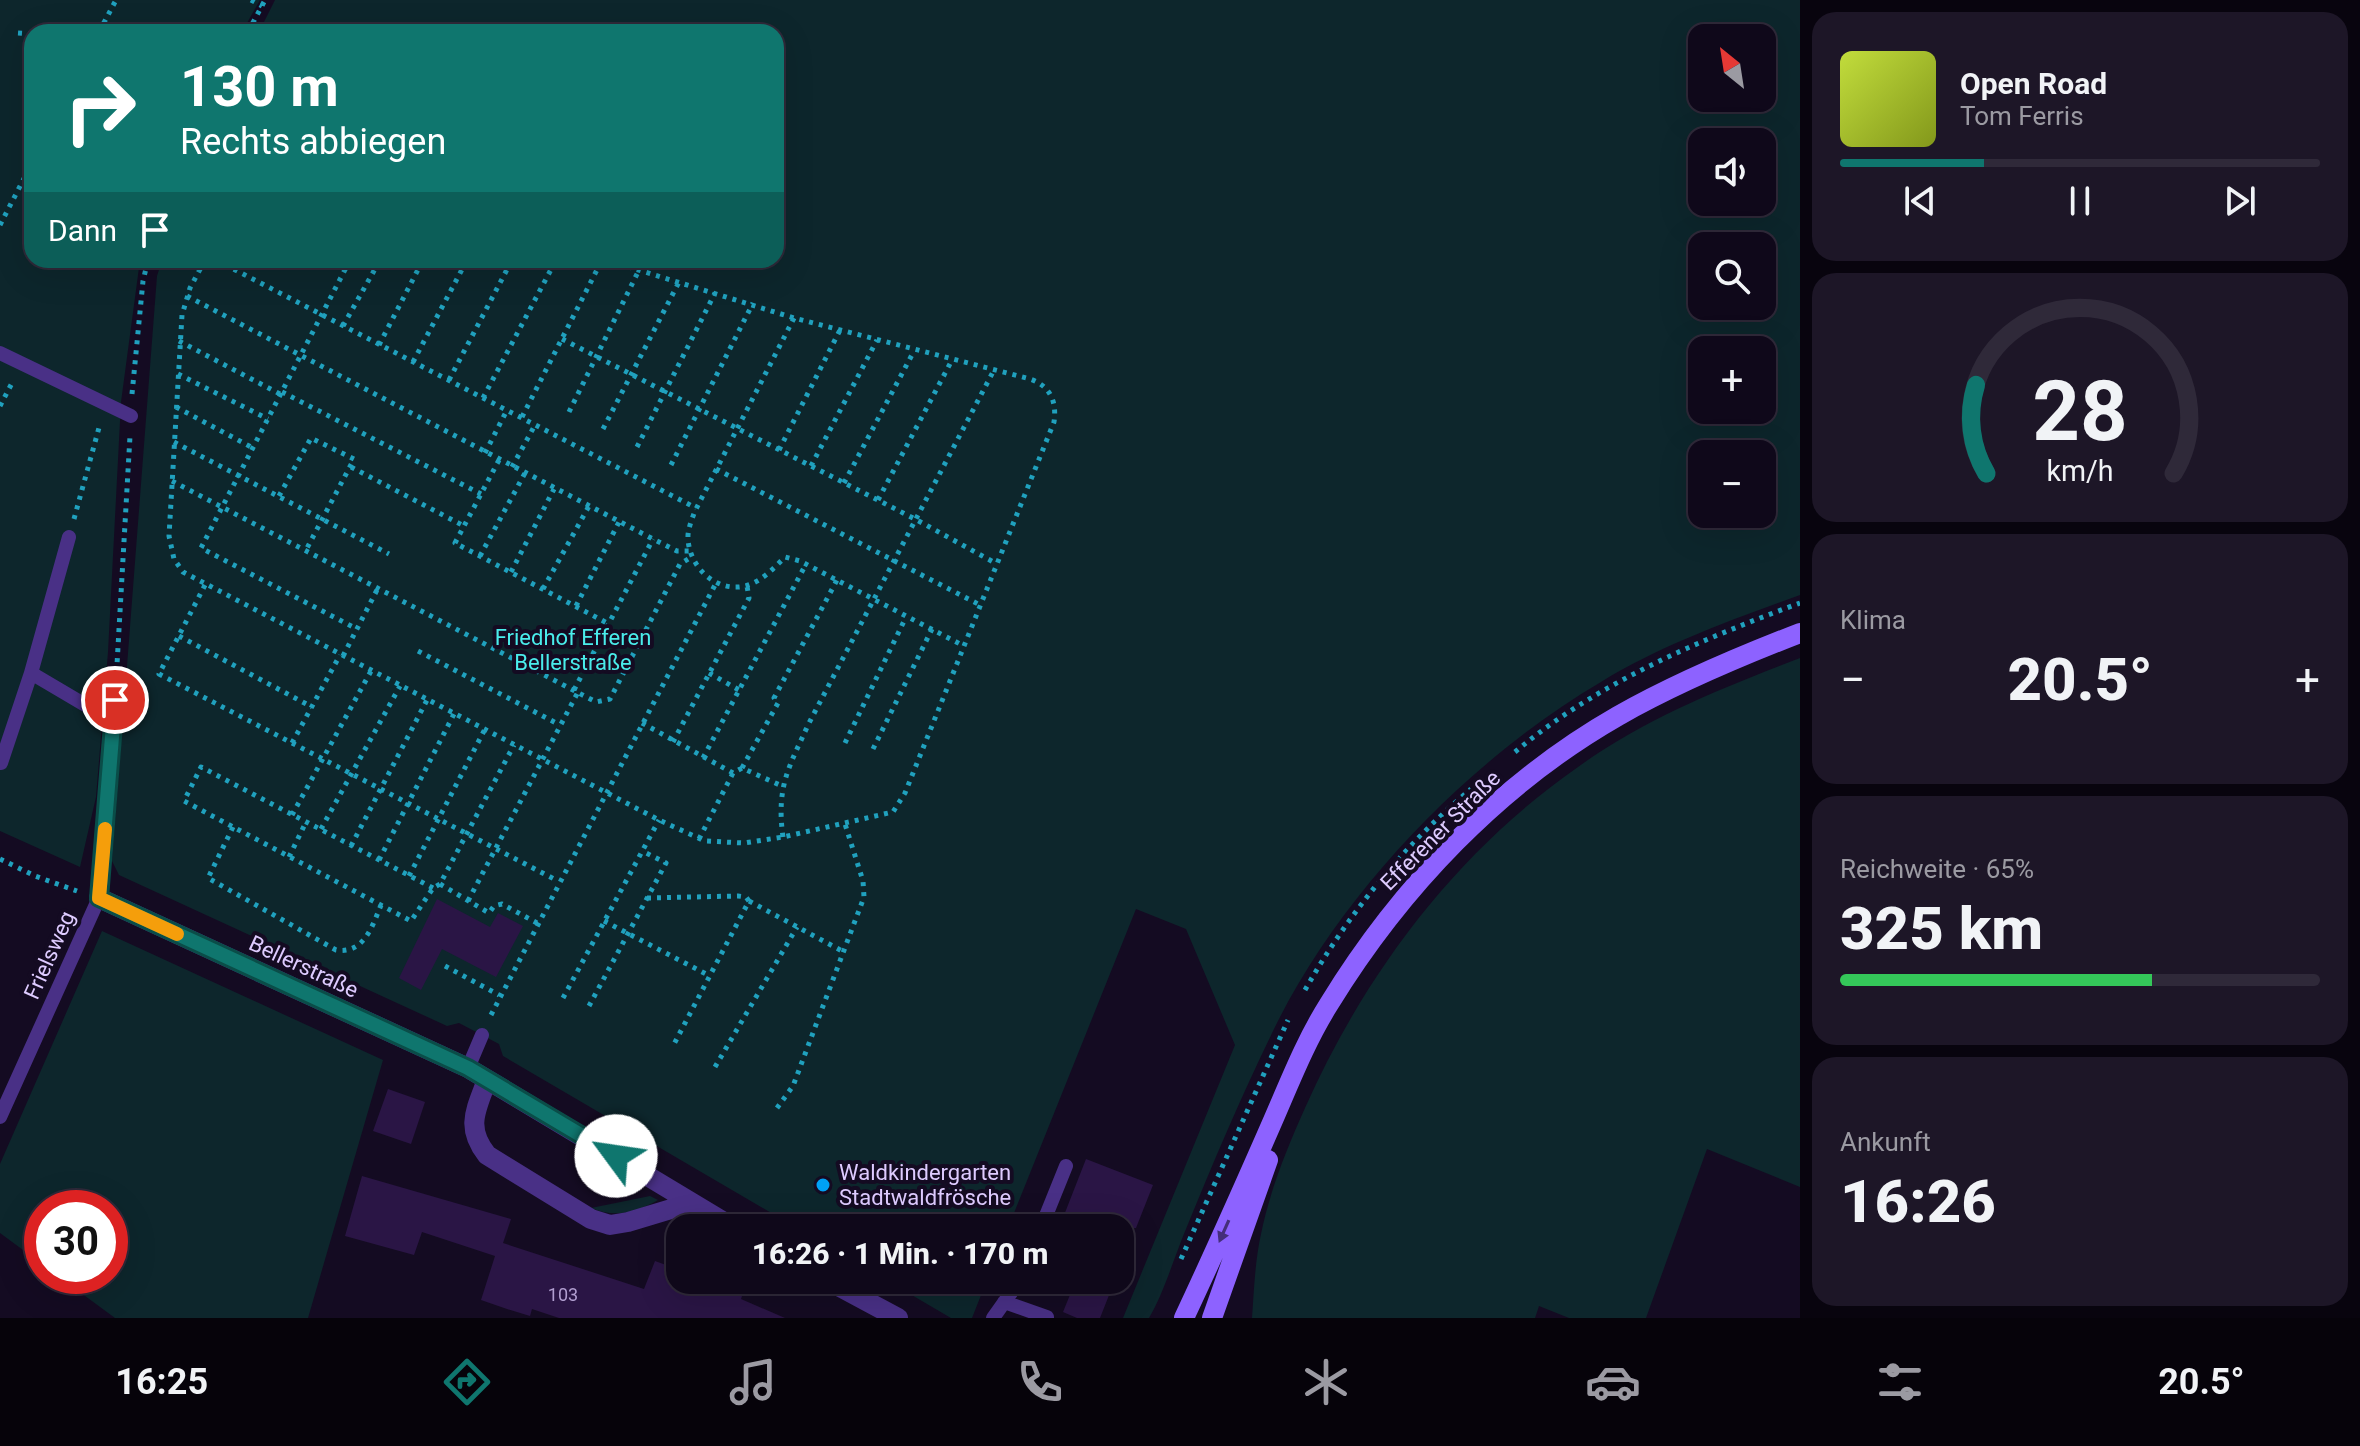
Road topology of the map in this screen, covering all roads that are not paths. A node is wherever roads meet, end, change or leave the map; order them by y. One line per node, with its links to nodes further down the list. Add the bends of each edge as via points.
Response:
1 (0, 353): 2 (lane)
2 (131, 416)
3 (69, 537): 5 (lane)
4 (1800, 633): 11 (street, Efferener Straße, via 1672,687 1616,717 1490,809 1387,919 1328,1006)
5 (31, 673): 7 (lane); 8 (lane)
6 (115, 700): 7 (lane, Frielsweg)
7 (114, 722): 9 (lane, Frielsweg)
8 (1, 763)
9 (99, 898): 12 (street, Bellerstraße); 14 (lane, Frielsweg)
10 (482, 1035): 12 (lane)
11 (1301, 1058): 25 (street, Efferener Straße, one-way to 25); 26 (street, Efferener Straße)
12 (468, 1068): 13 (street, Bellerstraße)
13 (487, 1080): 16 (street, Bellerstraße); 16 (street, via 473,1124 482,1149 591,1219 610,1225)
14 (0, 1117)
15 (1066, 1166): 18 (lane)
16 (691, 1203): 17 (street, Bellerstraße)
17 (710, 1214)
18 (1047, 1214)
19 (853, 1294): 23 (street)
20 (1010, 1294): 21 (lane)
21 (1004, 1302): 22 (lane); 24 (lane)
22 (1047, 1317)
23 (898, 1318)
24 (993, 1318)
25 (1184, 1318)
26 (1212, 1318)

